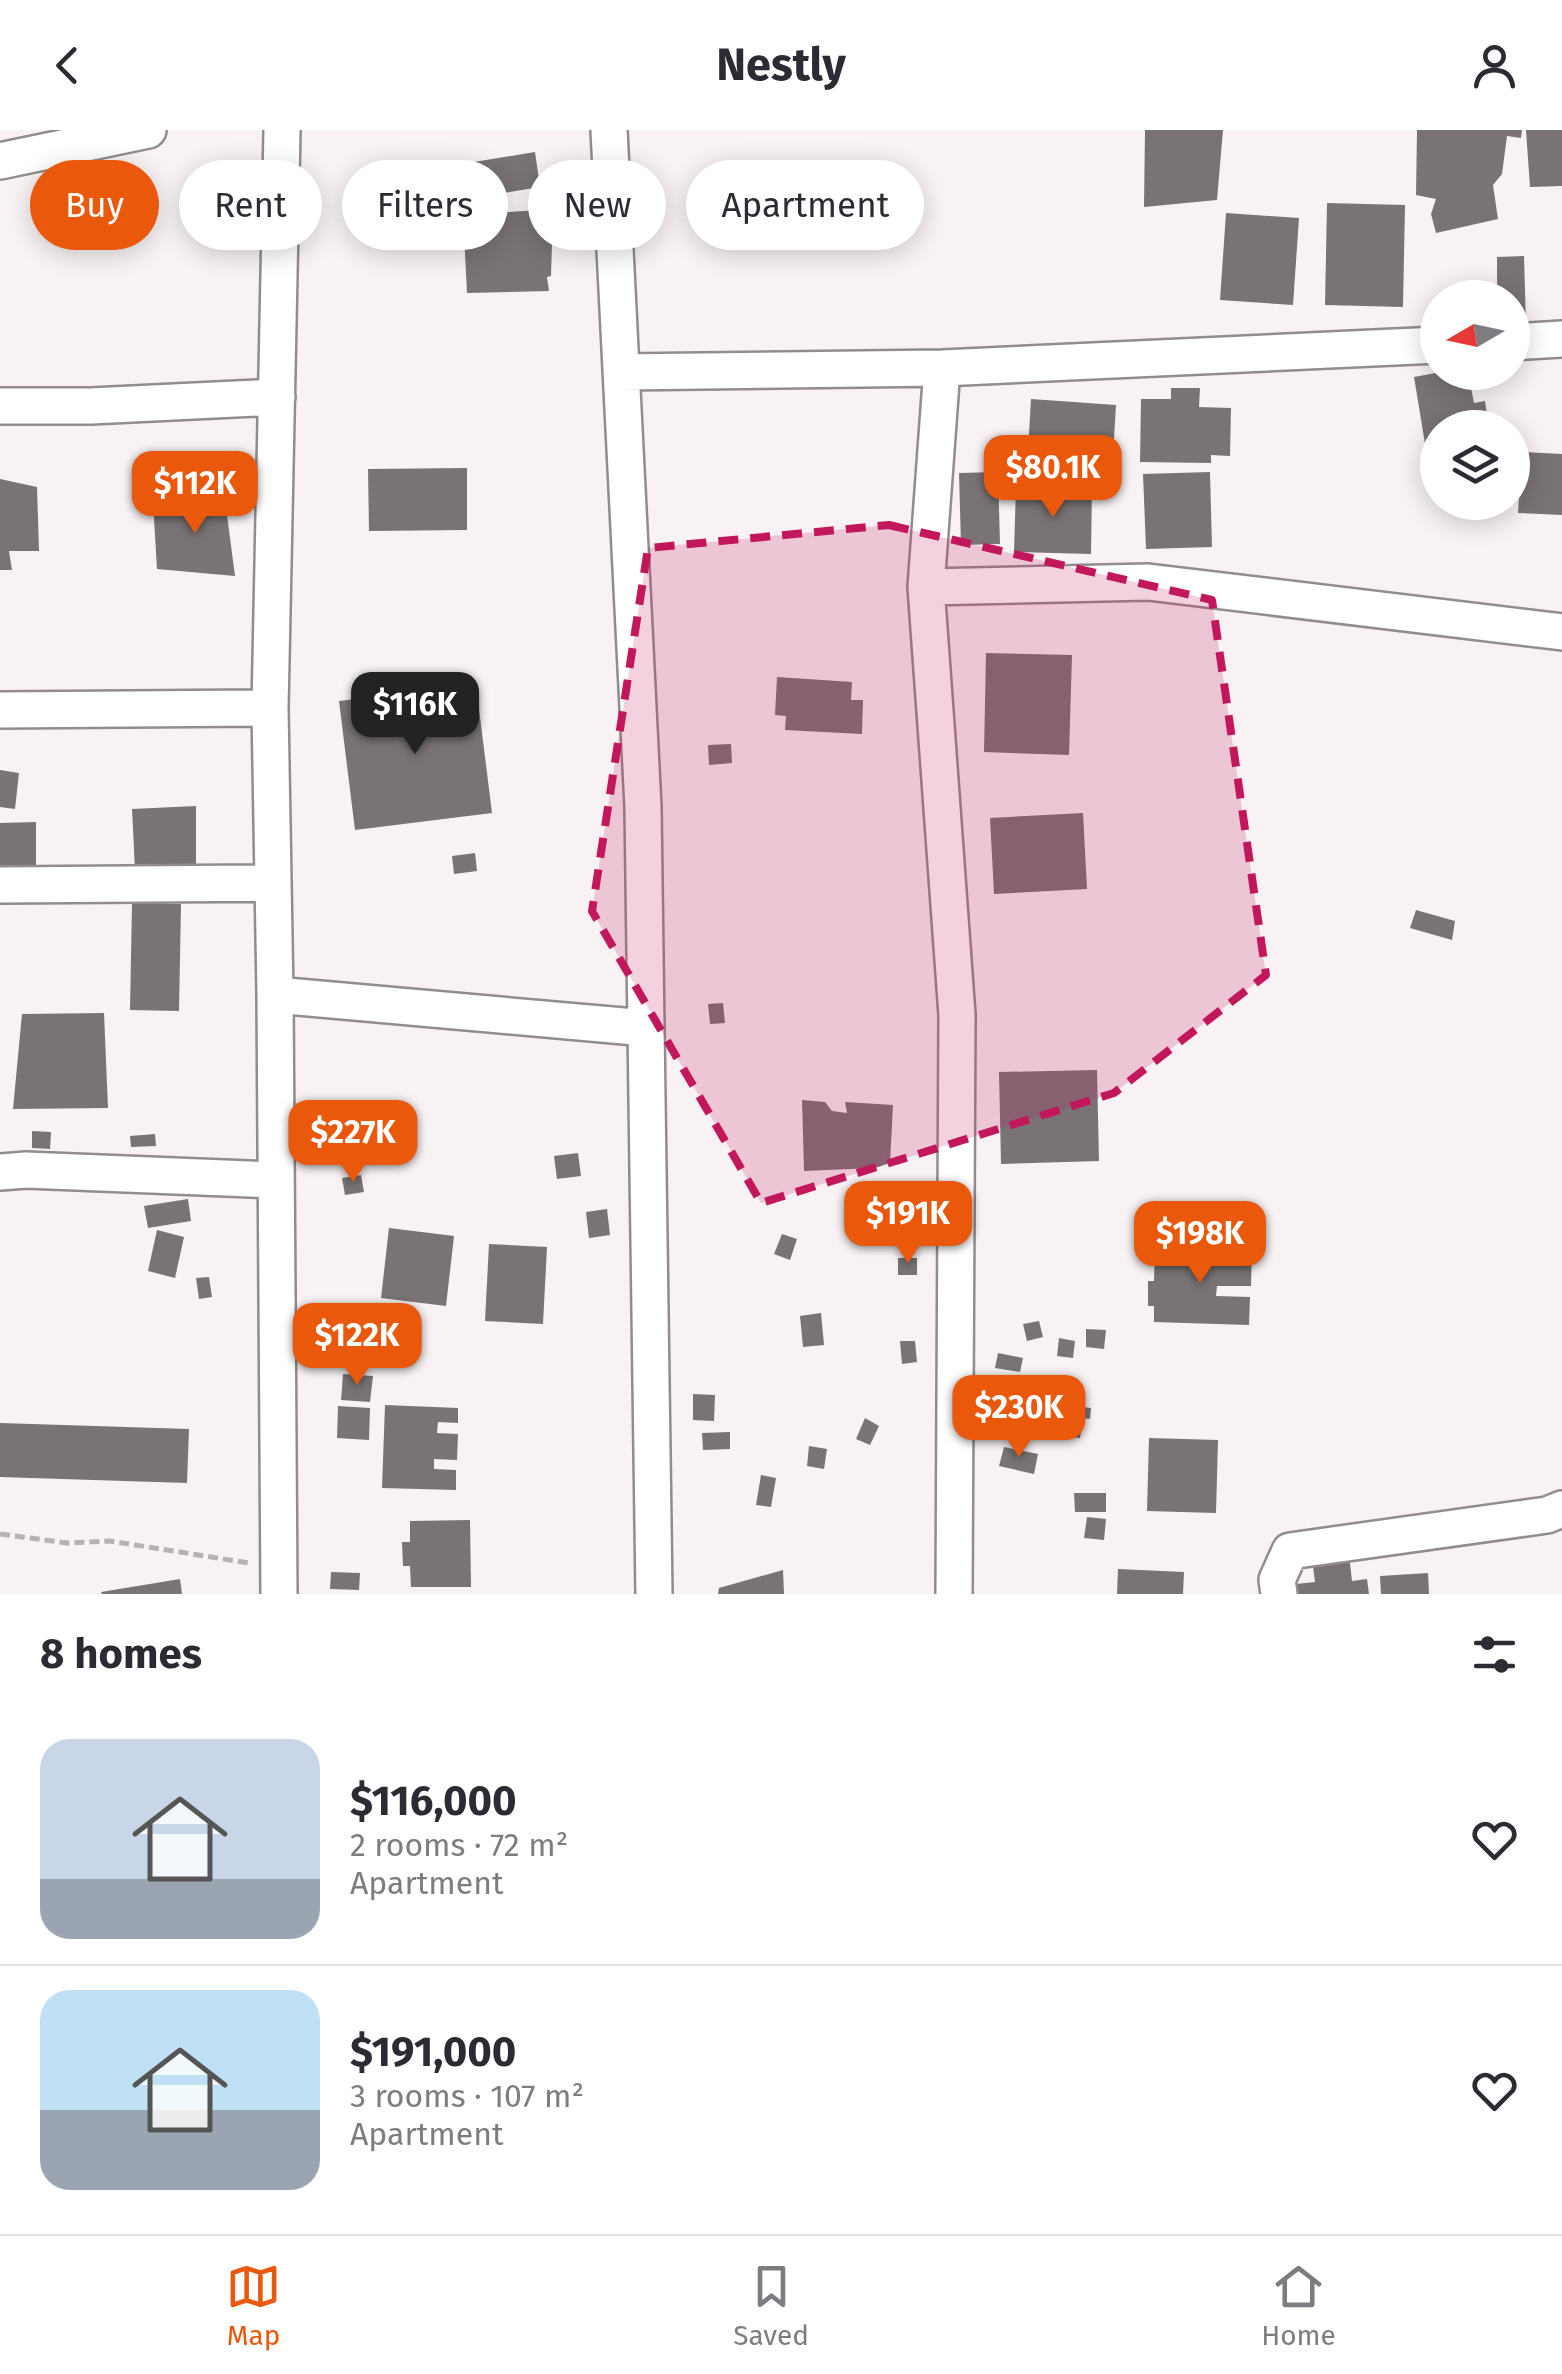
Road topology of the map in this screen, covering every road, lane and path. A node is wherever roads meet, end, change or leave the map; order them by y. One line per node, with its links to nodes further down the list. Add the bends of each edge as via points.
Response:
1 (282, 130): 10 (street)
2 (609, 130): 9 (street)
3 (128, 132): 4 (street)
4 (0, 160)
5 (1562, 339): 6 (street)
6 (1530, 341)
7 (1420, 346): 8 (street)
8 (942, 368): 9 (street); 12 (street)
9 (622, 372): 19 (street, via 644,807)
10 (277, 398): 11 (street); 14 (street)
11 (0, 406)
12 (926, 587): 13 (street, via 1148,582); 26 (street, via 957,1015)
13 (1562, 632)
14 (270, 708): 15 (street); 16 (street)
15 (0, 710)
16 (274, 882): 17 (street); 18 (street)
17 (0, 884)
18 (275, 995): 19 (street); 21 (street)
19 (646, 1028): 25 (street)
20 (0, 1172): 21 (street)
21 (275, 1180): 24 (street)
22 (1562, 1509): 27 (street, via 1290,1551)
23 (0, 1534): 24 (path, via 67,1544 110,1540)
24 (279, 1581)
25 (654, 1594)
26 (954, 1594)
27 (1279, 1594)

